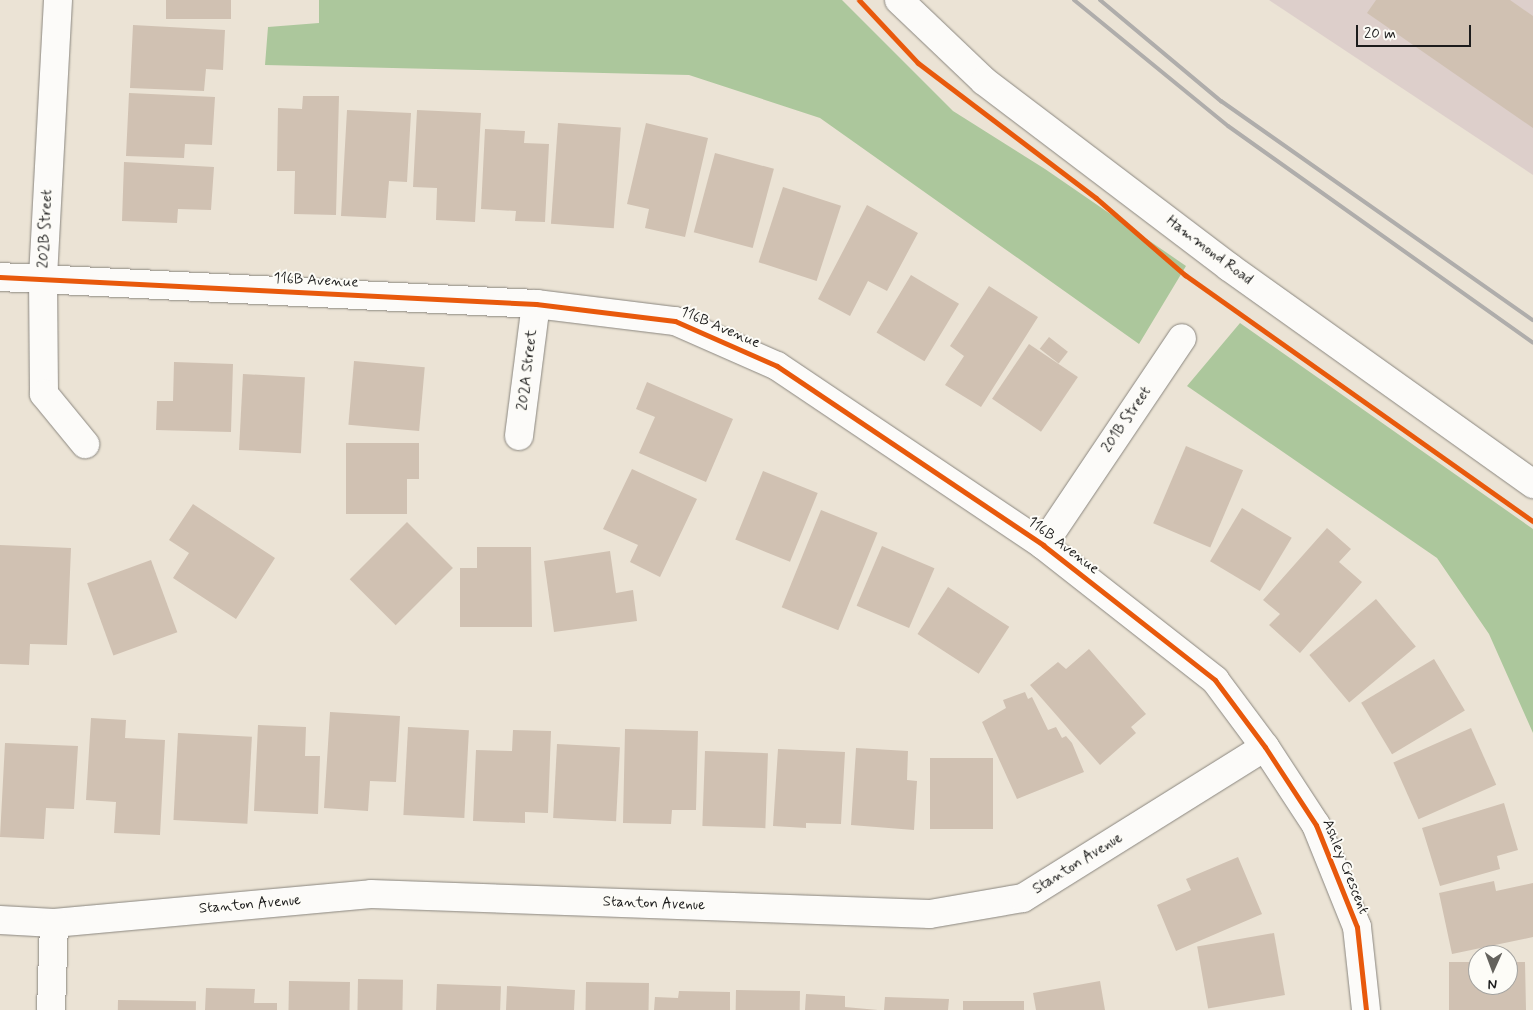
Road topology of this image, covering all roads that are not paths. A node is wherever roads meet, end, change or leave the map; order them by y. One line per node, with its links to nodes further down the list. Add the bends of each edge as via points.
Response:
1 (58, 0): 4 (street, 202B Street)
2 (900, 0): 9 (street, Hammond Road, via 984,81 1230,267)
3 (0, 278): 4 (street, 116B Avenue)
4 (43, 279): 5 (street, 116B Avenue); 8 (street, 202B Street, via 44,394)
5 (536, 304): 7 (street, 202A Street); 10 (street, 116B Avenue, via 675,320 777,366)
6 (1182, 338): 10 (street, 201B Street)
7 (519, 436)
8 (85, 444)
9 (1533, 484)
10 (1043, 545): 11 (street, 116B Avenue, via 1215,680)
11 (1265, 747): 13 (street, Stanton Avenue, via 1023,898 930,914 371,894); 15 (street, Ashley Crescent, via 1316,825 1357,927)
12 (0, 920): 13 (street, Stanton Avenue)
13 (54, 923): 14 (street)
14 (51, 1010)
15 (1366, 1010)

